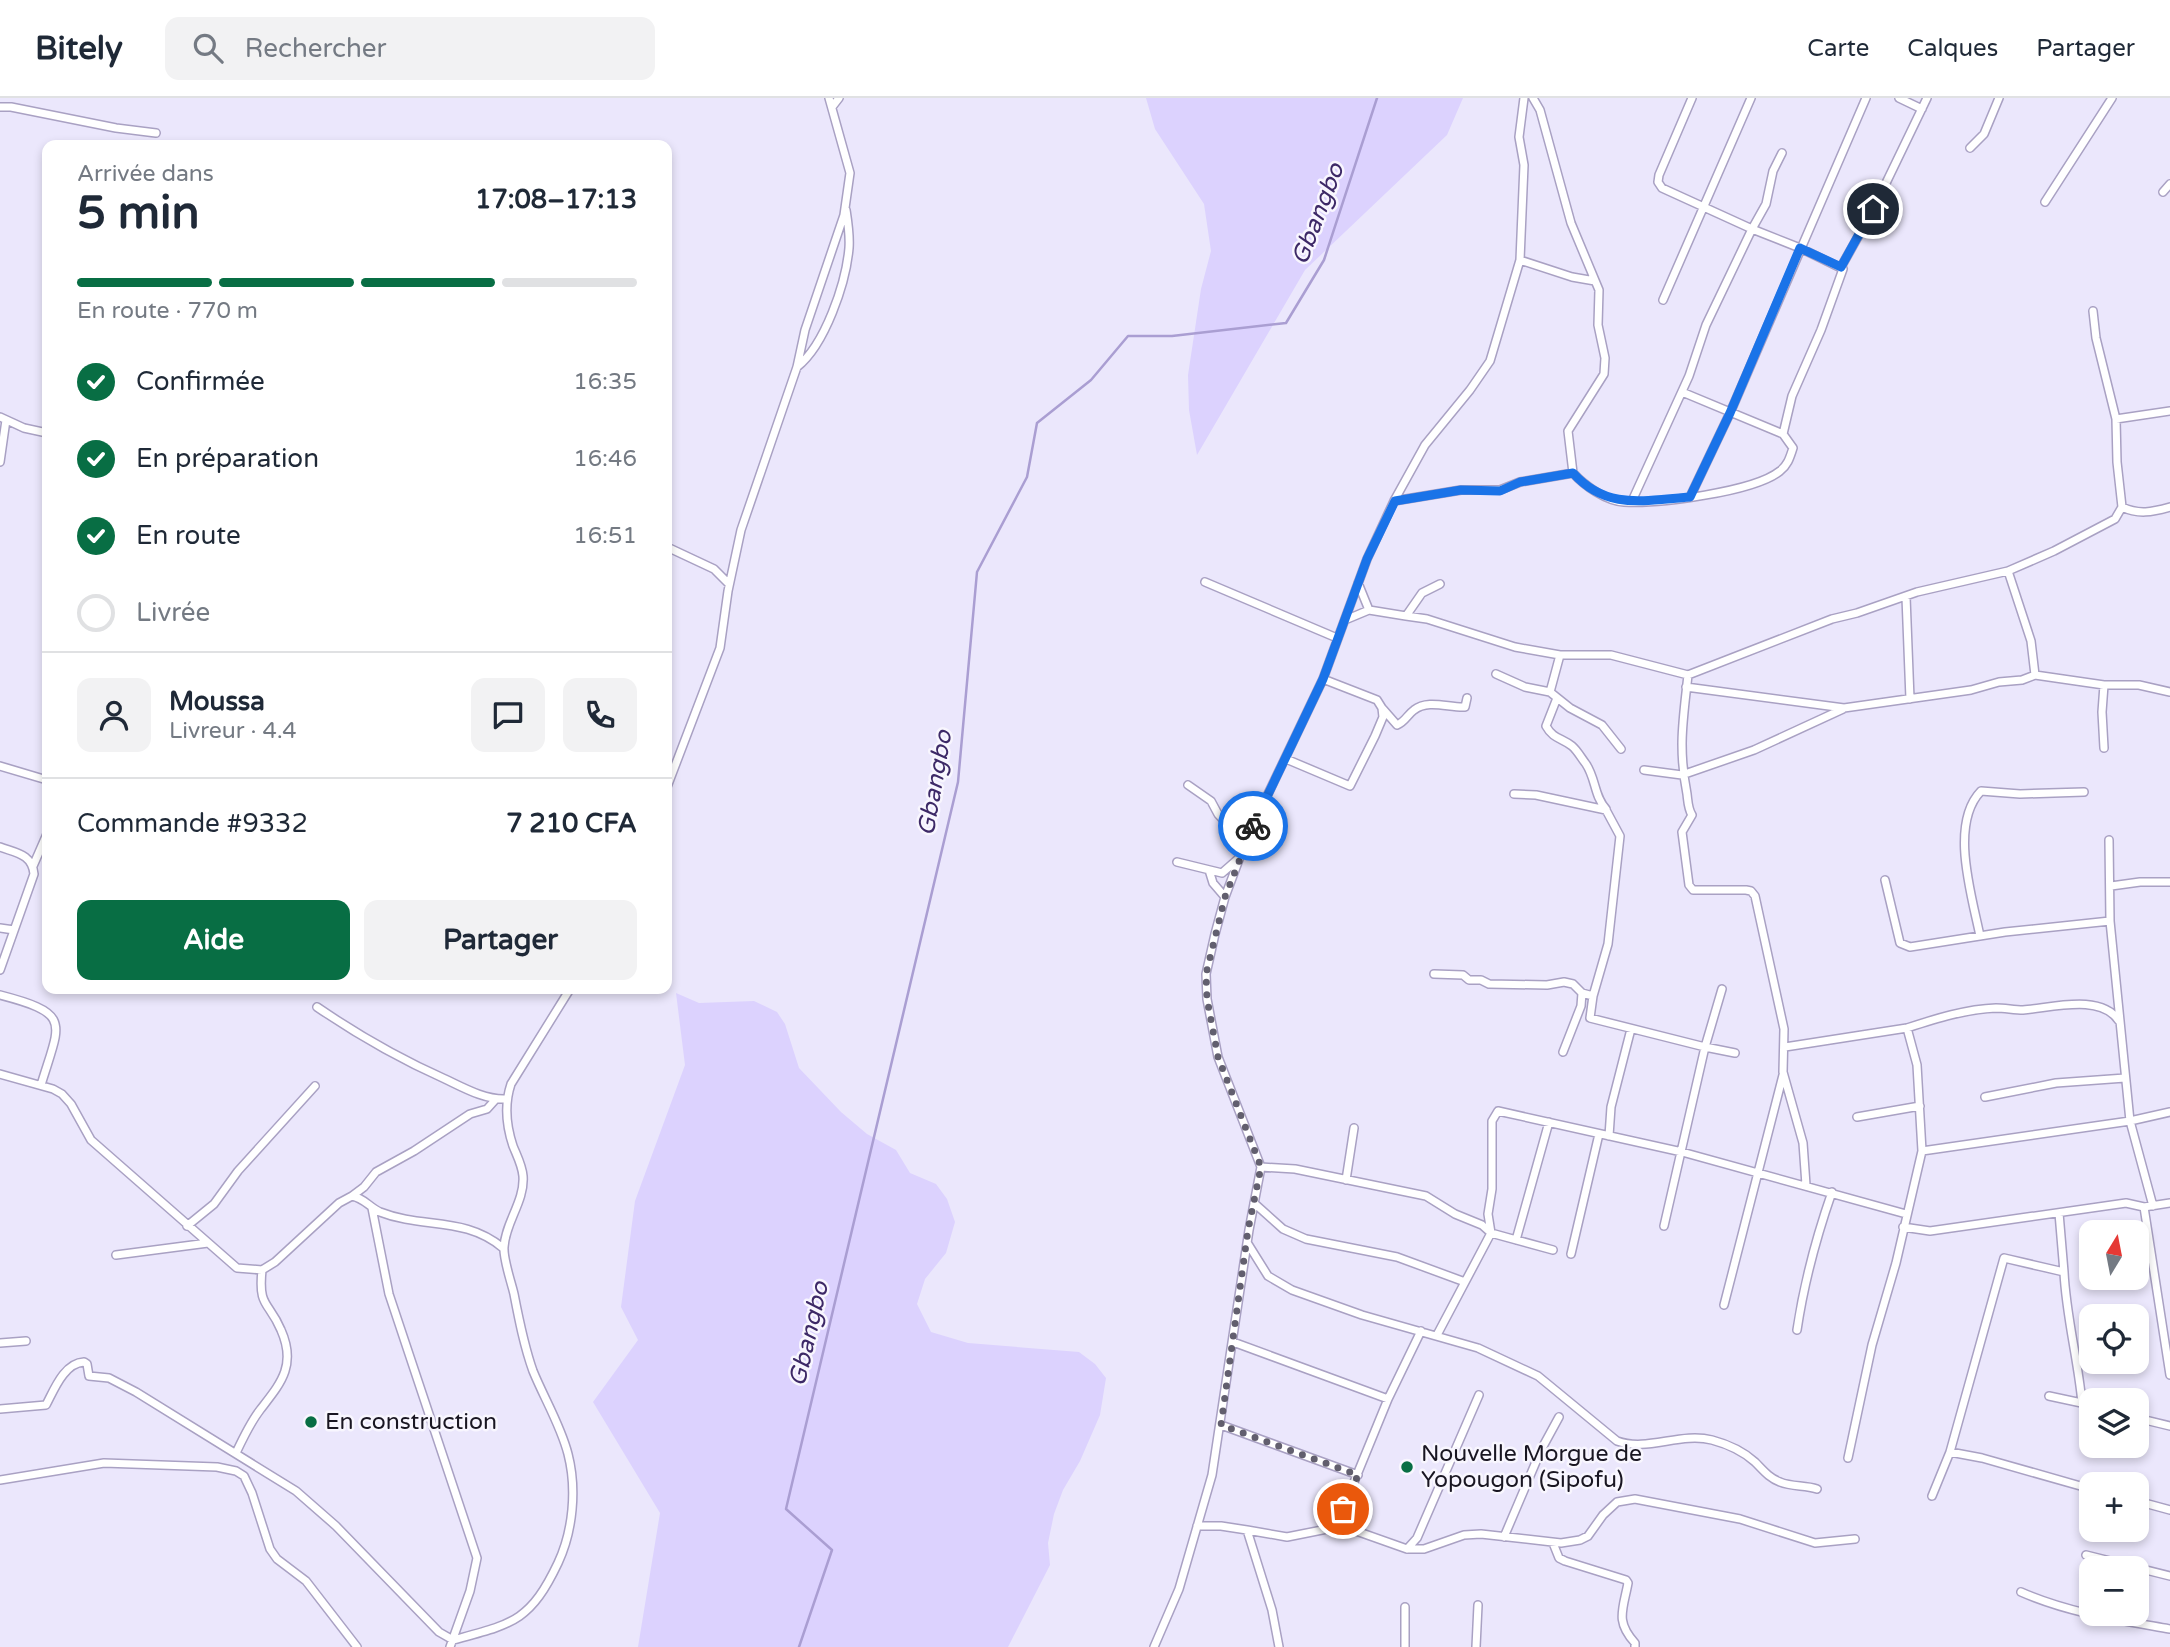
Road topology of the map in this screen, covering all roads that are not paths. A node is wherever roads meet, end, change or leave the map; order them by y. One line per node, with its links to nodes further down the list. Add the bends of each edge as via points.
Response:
1 (829, 98): 13 (street)
2 (839, 98): 13 (street)
3 (1524, 98): 25 (street, via 1519,137 1524,165)
4 (1533, 98): 27 (street, via 1571,223)
5 (1692, 98): 21 (street, via 1658,182)
6 (1751, 98): 21 (street)
7 (1866, 98): 24 (street)
8 (1899, 98): 14 (street)
9 (1927, 98): 14 (street)
10 (1999, 98): 16 (street, via 1984,134)
11 (2112, 98): 20 (street)
12 (0, 107): 15 (street)
13 (832, 107): 22 (street, via 850,173)
14 (1922, 109): 26 (street)
15 (156, 133)
16 (1970, 148)
17 (1782, 153): 23 (street, via 1762,214)
18 (2170, 184): 19 (street)
19 (2163, 192)
20 (2045, 202)
21 (1704, 207): 23 (street); 28 (street)
22 (845, 208): 30 (street); 30 (street, via 849,251 839,287 821,337)
23 (1752, 229): 24 (street); 31 (street, via 1706,325)
24 (1800, 248): 26 (street); 33 (street)
25 (1520, 260): 27 (street); 41 (street, via 1490,360 1425,445)
26 (1841, 267): 37 (street, via 1821,330 1792,396)
27 (1595, 281): 39 (street, via 1604,374 1568,431)
28 (1663, 300)
29 (2093, 311): 35 (street, via 2095,338)
30 (797, 367): 46 (street)
31 (1682, 392): 33 (street); 42 (street)
32 (2170, 411): 35 (street)
33 (1730, 413): 37 (street); 40 (street)
34 (3, 418): 36 (street); 38 (street)
35 (2116, 419): 43 (street)
36 (42, 432)
37 (1783, 434): 40 (street, via 1793,448 1781,471 1732,490)
38 (0, 462)
39 (1573, 473): 41 (street, via 1520,482 1500,491 1461,490); 42 (street, via 1609,498)
40 (1690, 497): 42 (street)
41 (1395, 501): 50 (street)
42 (1632, 501)
43 (2122, 507): 44 (street, via 2149,512); 47 (street, via 2105,525)
44 (2170, 507)
45 (672, 549): 48 (street)
46 (733, 566): 48 (street); 51 (street)
47 (2008, 571): 53 (street); 61 (street, via 2031,642)
48 (723, 576): 51 (street)
49 (1205, 582): 57 (street)
50 (1358, 583): 54 (street); 56 (street)
51 (729, 584): 77 (street, via 720,648)
52 (1440, 584): 55 (street, via 1422,593)
53 (1906, 597): 60 (street, via 1832,619); 69 (street)
54 (1369, 610): 55 (street); 56 (street)
55 (1406, 616): 58 (street)
56 (1345, 620): 57 (street)
57 (1337, 638): 62 (street)
58 (1560, 655): 60 (street, via 1611,655); 66 (street)
59 (1496, 674): 66 (street)
60 (1688, 675): 64 (street)
61 (2035, 675): 63 (street); 69 (street)
62 (1323, 679): 70 (street, via 1377,700); 74 (street)
63 (2104, 685): 65 (street); 72 (street)
64 (1686, 687): 71 (street); 78 (street)
65 (2170, 691)
66 (1550, 692): 68 (street)
67 (1467, 698): 70 (street, via 1465,708 1429,704 1397,724)
68 (1557, 698): 73 (street, via 1602,725); 83 (street, via 1546,726 1553,736 1573,746 1585,762 1596,783 1597,800)
69 (1910, 699): 71 (street)
70 (1382, 708): 74 (street, via 1383,717 1350,786)
71 (1844, 708): 78 (street, via 1754,750)
72 (2104, 748)
73 (1622, 749)
74 (1286, 759): 84 (street)
75 (0, 766): 79 (street)
76 (1644, 770): 78 (street)
77 (672, 774)
78 (1682, 775): 112 (street, via 1692,816 1682,832 1689,885 1693,890 1746,890 1755,896)
79 (42, 779)
80 (1188, 785): 84 (street)
81 (2084, 792): 99 (street, via 1981,791 1970,805 1964,844)
82 (1514, 794): 83 (street)
83 (1606, 810): 106 (street, via 1620,836 1608,944)
84 (1247, 838): 88 (street)
85 (2109, 840): 94 (street)
86 (42, 845): 90 (street)
87 (0, 847): 90 (street, via 25,856)
88 (1239, 859): 91 (street, via 1222,873); 95 (street)
89 (1177, 862): 91 (street)
90 (33, 866): 98 (street)
91 (1209, 870): 95 (street)
92 (1885, 880): 99 (street, via 1899,939 1905,946)
93 (2170, 883): 94 (street)
94 (2111, 887): 96 (street)
95 (1225, 897): 133 (street, via 1206,974 1207,999 1218,1057)
96 (2110, 921): 99 (street); 108 (street)
97 (0, 928): 98 (street)
98 (14, 930): 100 (street)
99 (1980, 936)
100 (0, 970)
101 (1434, 974): 103 (street, via 1463,975 1489,984 1564,982)
102 (1722, 989): 111 (street)
103 (1582, 993): 106 (street); 113 (street)
104 (567, 994): 121 (street)
105 (0, 995): 118 (street, via 47,1011 55,1019 57,1030)
106 (1592, 996): 110 (street, via 1590,1018)
107 (317, 1007): 122 (street, via 386,1051)
108 (2119, 1021): 109 (street, via 2105,1009 2074,1005 1996,1008 1944,1016); 117 (street)
109 (1907, 1028): 112 (street); 123 (street, via 1916,1057)
110 (1631, 1029): 111 (street); 130 (street, via 1613,1096)
111 (1705, 1047): 114 (street); 132 (street)
112 (1785, 1047): 115 (street)
113 (1563, 1052)
114 (1735, 1054)
115 (1783, 1072): 134 (street); 136 (street, via 1803,1143)
116 (0, 1074): 118 (street)
117 (2125, 1078): 120 (street, via 2056,1083); 126 (street)
118 (41, 1085): 145 (street, via 62,1094 92,1140)
119 (315, 1086): 145 (street, via 214,1204)
120 (1985, 1097)
121 (506, 1099): 122 (street); 152 (street, via 523,1190)
122 (496, 1100): 138 (street, via 376,1172)
123 (1920, 1107): 125 (street); 131 (street)
124 (2170, 1112): 126 (street)
125 (1857, 1116)
126 (2130, 1121): 131 (street); 141 (street)
127 (1549, 1122): 129 (street); 148 (street, via 1498,1111 1494,1115); 149 (street)
128 (1354, 1128): 135 (street)
129 (1599, 1134): 130 (street); 154 (street)
130 (1609, 1136): 132 (street)
131 (1922, 1151): 144 (street)
132 (1682, 1152): 134 (street); 146 (street)
133 (1261, 1167): 135 (street); 139 (street)
134 (1758, 1172): 136 (street); 159 (street)
135 (1346, 1180): 148 (street, via 1426,1196)
136 (1806, 1185): 137 (street)
137 (1832, 1192): 144 (street); 160 (street, via 1804,1285)
138 (352, 1196): 142 (street); 156 (street)
139 (1254, 1203): 151 (street); 158 (street, via 1283,1229 1306,1239 1398,1257)
140 (2170, 1203): 141 (street)
141 (2148, 1206): 143 (street, via 2126,1203); 166 (street)
142 (372, 1208): 152 (street, via 469,1228); 201 (street, via 389,1294 477,1558)
143 (2059, 1213): 147 (street, via 1930,1231); 157 (street)
144 (1906, 1214): 147 (street)
145 (187, 1226): 150 (street)
146 (1664, 1226)
147 (1903, 1227): 180 (street)
148 (1491, 1233): 149 (street); 158 (street)
149 (1516, 1240): 153 (street)
150 (208, 1243): 155 (street); 156 (street, via 237,1268)
151 (1248, 1244): 161 (street, via 1268,1276 1292,1290); 164 (street)
152 (503, 1248): 201 (street, via 524,1341 568,1453 571,1521 565,1548 547,1587 525,1612 509,1624)
153 (1553, 1250)
154 (1571, 1254)
155 (116, 1255)
156 (262, 1270): 179 (street, via 260,1291 281,1331 286,1368 282,1382 260,1409)
157 (2064, 1272): 168 (street); 178 (street, via 2004,1258)
158 (1465, 1282): 162 (street)
159 (1724, 1305)
160 (1797, 1330)
161 (1421, 1331): 162 (street); 171 (street)
162 (1437, 1335): 184 (street, via 1538,1376 1629,1446 1693,1436 1715,1440 1780,1482)
163 (26, 1341): 165 (street)
164 (1233, 1342): 171 (street); 176 (street)
165 (0, 1343)
166 (2169, 1362): 167 (street)
167 (2170, 1375)
168 (2080, 1388)
169 (1479, 1395): 194 (street, via 1418,1538)
170 (2049, 1396): 172 (street)
171 (1388, 1399): 181 (street)
172 (2079, 1402)
173 (0, 1409): 179 (street, via 46,1405 68,1371 84,1362 89,1376 109,1378 136,1392)
174 (1559, 1417): 191 (street)
175 (2149, 1421): 177 (street)
176 (1221, 1425): 181 (street); 188 (street)
177 (2170, 1426)
178 (1950, 1452): 183 (street); 185 (street)
179 (236, 1453): 201 (street, via 296,1490)
180 (1848, 1458)
181 (1358, 1475): 189 (street)
182 (0, 1480): 202 (street, via 104,1463 236,1471 244,1476 252,1493 270,1549 306,1581)
183 (2079, 1486)
184 (1817, 1489)
185 (1933, 1496)
186 (2149, 1505): 187 (street)
187 (2170, 1510)
188 (1197, 1526): 190 (street); 203 (street)
189 (1336, 1526): 190 (street, via 1287,1537); 194 (street)
190 (1247, 1530): 204 (street)
191 (1504, 1537): 193 (street); 194 (street, via 1464,1535 1424,1549)
192 (1855, 1539): 193 (street, via 1815,1543 1740,1519 1635,1499 1616,1502 1580,1541)
193 (1553, 1543): 207 (street, via 1559,1558 1626,1580 1621,1622)
194 (1407, 1549)
195 (2086, 1555): 196 (street)
196 (2170, 1576)
197 (2021, 1592): 200 (street, via 2090,1616)
198 (1478, 1605): 206 (street)
199 (1405, 1607): 205 (street)
200 (2170, 1629)
201 (452, 1644)
202 (358, 1647)
203 (1154, 1647)
204 (1279, 1647)
205 (1405, 1647)
206 (1476, 1647)
207 (1635, 1647)

